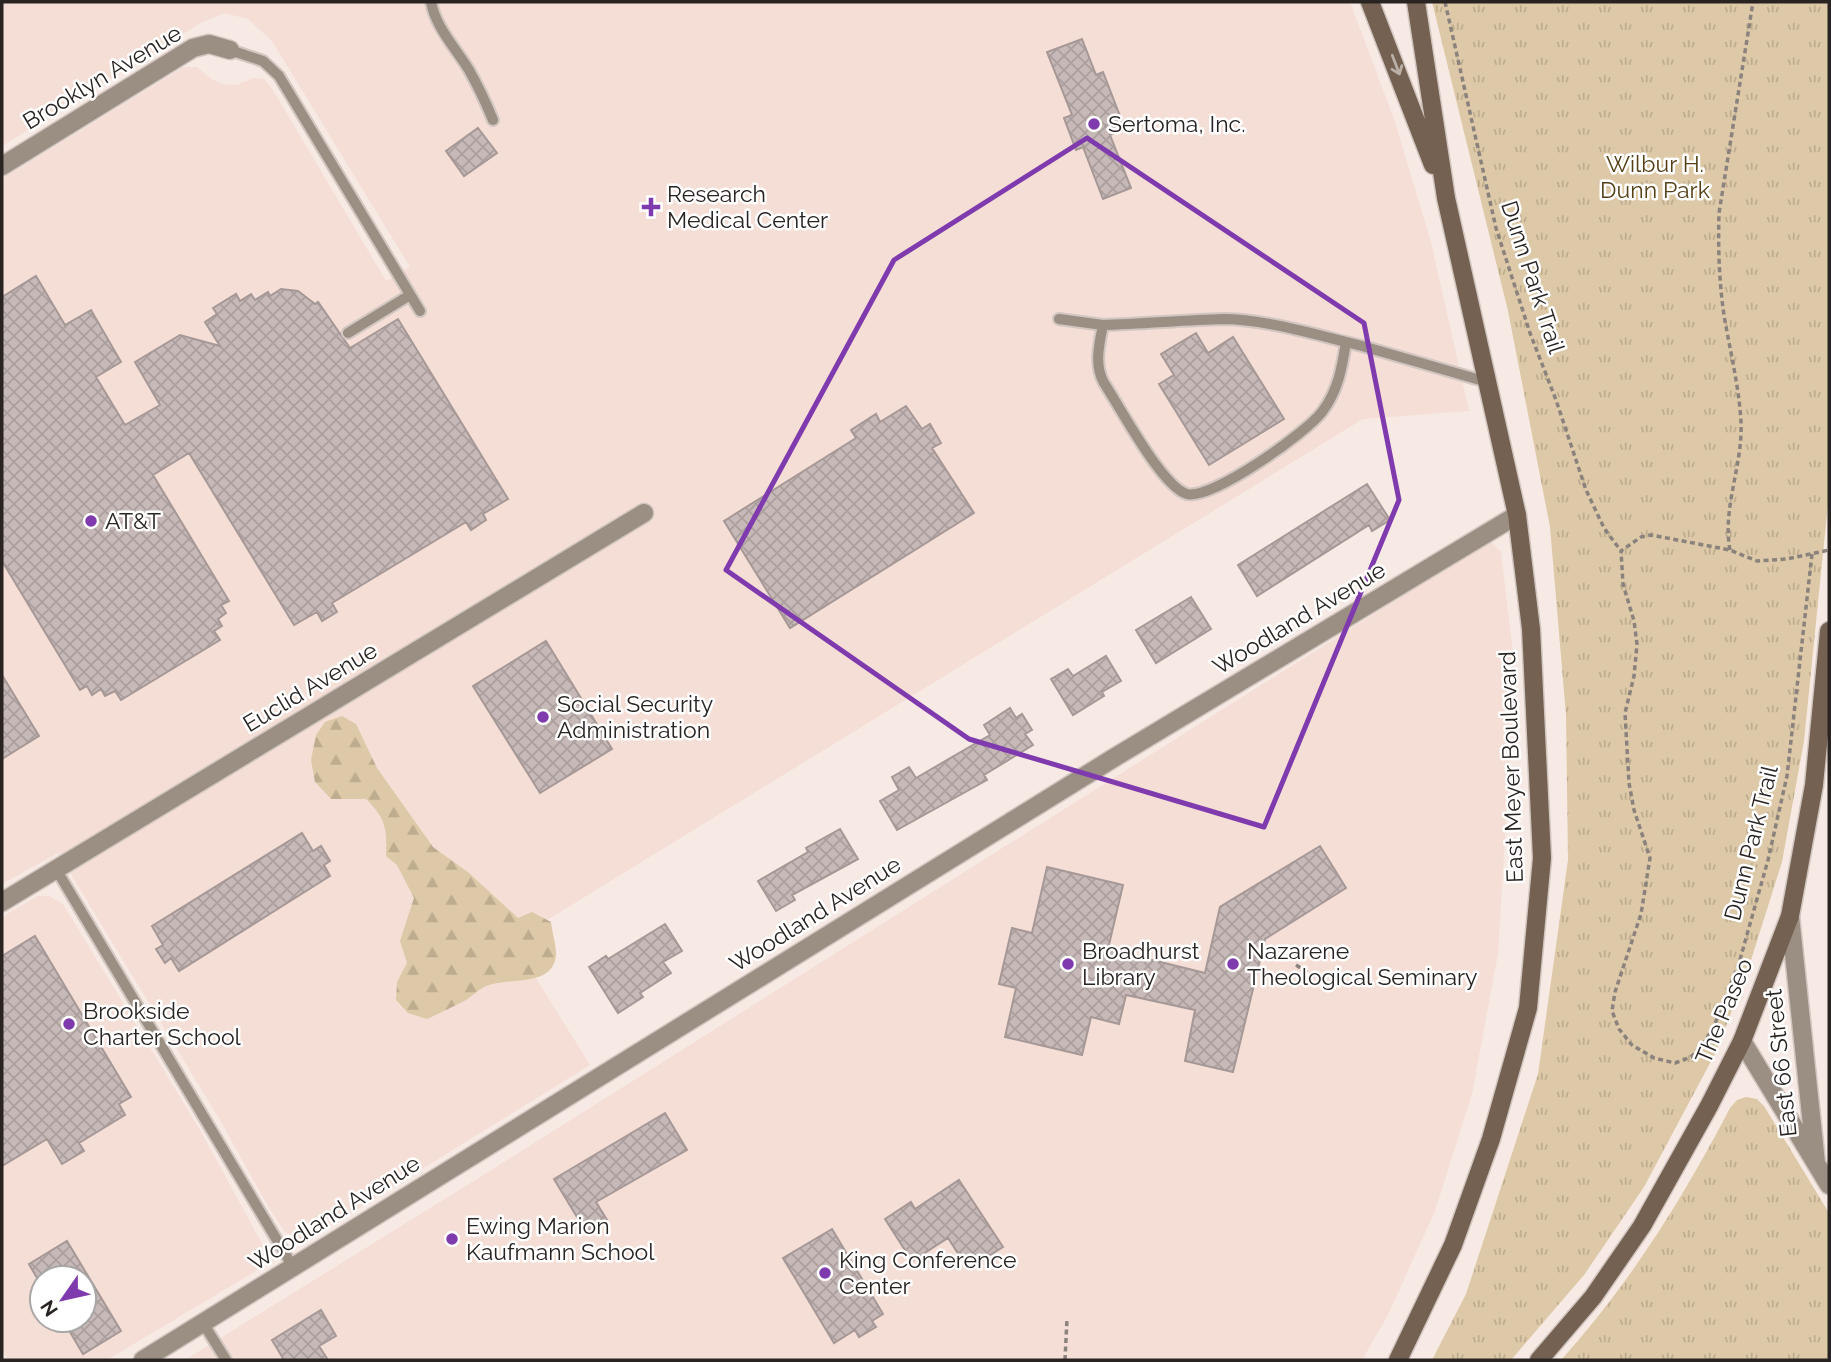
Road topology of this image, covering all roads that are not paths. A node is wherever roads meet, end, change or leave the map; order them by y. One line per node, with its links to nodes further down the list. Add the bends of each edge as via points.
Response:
1 (431, 2): 5 (lane, via 439,26)
2 (1370, 2): 7 (main road, East Meyer Boulevard, one-way to 7)
3 (1416, 2): 7 (main road, East Meyer Boulevard)
4 (230, 50): 6 (street, Brooklyn Avenue, via 209,44 193,48); 8 (lane, via 264,61 279,76)
5 (493, 120)
6 (2, 166)
7 (1446, 198): 14 (main road, East Meyer Boulevard)
8 (410, 295): 9 (lane); 12 (lane)
9 (420, 311)
10 (1059, 319): 11 (lane)
11 (1103, 326): 13 (lane, via 1236,320); 13 (lane, via 1097,357 1100,375 1163,476 1186,494 1214,489 1306,429 1337,386)
12 (348, 333)
13 (1346, 342): 14 (lane)
14 (1487, 382): 16 (main road, East Meyer Boulevard)
15 (644, 513): 18 (street, Euclid Avenue)
16 (1517, 515): 24 (street, Woodland Avenue, via 1112,759); 28 (main road, East Meyer Boulevard, via 1531,629 1542,858 1528,1007 1491,1139 1453,1245)
17 (1829, 631): 20 (main road, The Paseo, via 1814,785)
18 (56, 869): 19 (street, Euclid Avenue); 24 (lane)
19 (2, 902)
20 (1790, 916): 21 (main road, The Paseo); 22 (street, East 66 Street)
21 (1741, 1041): 22 (street); 29 (main road, The Paseo, via 1642,1226 1593,1297)
22 (1816, 1163): 23 (street)
23 (1829, 1185)
24 (293, 1267): 25 (street, Woodland Avenue)
25 (203, 1323): 26 (street, Woodland Avenue); 27 (lane)
26 (143, 1360)
27 (226, 1360)
28 (1398, 1360)
29 (1539, 1360)

